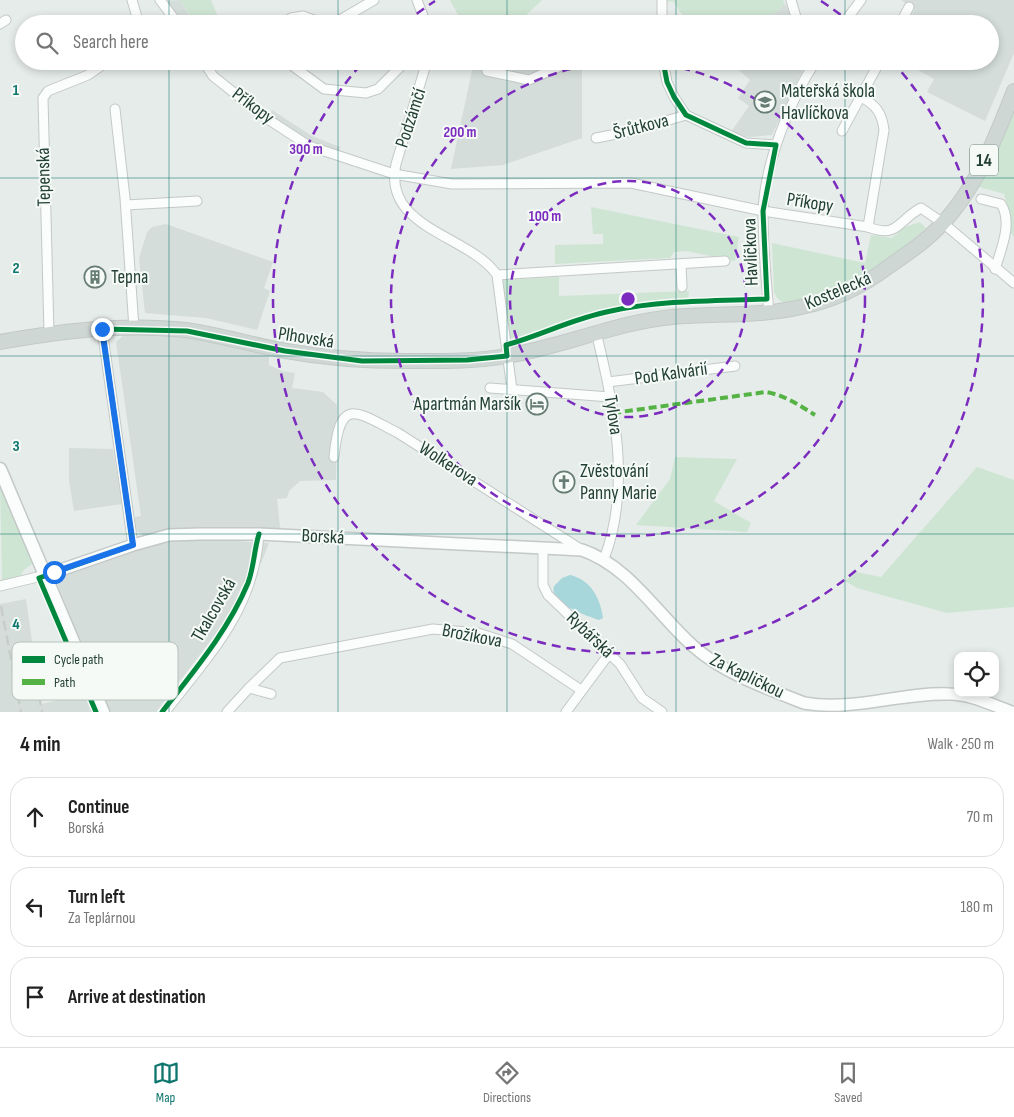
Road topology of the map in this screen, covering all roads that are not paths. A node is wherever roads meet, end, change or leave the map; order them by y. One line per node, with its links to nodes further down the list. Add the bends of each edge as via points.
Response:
1 (132, 0): 9 (street)
2 (160, 0): 10 (street)
3 (374, 0): 11 (street)
4 (417, 0): 12 (street)
5 (662, 0): 13 (street)
6 (861, 0): 15 (street)
7 (794, 1): 14 (street)
8 (909, 7): 16 (street)
9 (136, 15)
10 (171, 15)
11 (348, 15)
12 (423, 15)
13 (662, 15)
14 (796, 15)
15 (850, 15)
16 (905, 15)
17 (95, 70): 51 (street, Tepenská, via 48,91 42,98)
18 (209, 70): 34 (street, Příkopy, via 262,116 309,146)
19 (298, 70): 20 (street, via 324,89 366,93 378,89)
20 (397, 70)
21 (424, 70): 34 (street, Podzámčí)
22 (552, 70): 26 (street, via 529,80)
23 (665, 70): 30 (street, via 667,82)
24 (808, 70): 33 (street, Havlíčkova)
25 (875, 70): 28 (street)
26 (487, 71)
27 (1014, 91): 39 (main road, Kostelecká / 14, via 986,158)
28 (861, 96): 31 (street); 40 (street, via 878,108 884,130)
29 (115, 109): 37 (street)
30 (686, 116): 32 (street, Šrůtkova); 33 (street, via 746,143)
31 (842, 131)
32 (596, 138)
33 (776, 145): 38 (street, Havlíčkova)
34 (394, 174): 38 (street, Příkopy, via 452,184 631,183); 44 (street, via 396,189 416,219 433,232 479,256)
35 (981, 199): 43 (street, via 1001,204 1004,209 1003,241)
36 (197, 201): 37 (street)
37 (126, 205): 48 (street)
38 (763, 212): 40 (street, Příkopy); 47 (street, Havlíčkova)
39 (943, 223): 40 (street, Příkopy, via 922,208 893,231 886,233); 43 (street); 47 (main road, Kostelecká / 14, via 905,256 855,288 816,304)
40 (868, 228)
41 (725, 261): 42 (street)
42 (681, 264): 44 (street); 46 (street)
43 (995, 269): 45 (street)
44 (497, 275): 53 (street)
45 (1014, 283)
46 (682, 287)
47 (769, 312): 50 (main road, Kostelecká / 14, via 671,317)
48 (134, 328): 49 (main road, Plhovská / 14); 53 (main road, Plhovská / 14, via 187,330 285,351 362,361 467,360)
49 (102, 329): 51 (main road, Plhovská / 14); 62 (street)
50 (596, 332): 53 (main road, 14); 55 (street, Tylova)
51 (48, 333): 52 (main road, Plhovská / 14)
52 (0, 342)
53 (507, 356): 57 (street)
54 (735, 366): 55 (street, Pod Kalvárií)
55 (608, 382): 58 (street, Tylova)
56 (490, 388): 57 (street)
57 (512, 390): 58 (street)
58 (610, 397): 65 (street, Tylova, via 616,430 618,480 612,534)
59 (334, 457): 64 (street, Wolkerova, via 336,431 343,419 357,413 367,416 398,432)
60 (0, 469): 66 (main road)
61 (259, 534): 62 (street, Borská, via 169,536); 63 (street, Borská); 73 (street, Tkalcovská, via 251,582 240,610)
62 (133, 545): 66 (street, Borská)
63 (543, 548): 64 (street, Borská); 69 (street, Rybářská, via 543,585 548,595)
64 (582, 550): 65 (street, Borská)
65 (604, 559): 81 (street, Za Kapličkou, via 707,657 734,673 806,704 825,710 842,710 907,698 952,694)
66 (43, 576): 67 (street); 68 (main road)
67 (0, 586)
68 (73, 642)
69 (609, 654): 71 (street); 80 (street, Rybářská, via 620,664 642,698)
70 (249, 688): 71 (street, Brožíkova, via 280,658 433,629 478,633 512,644); 72 (street); 78 (street, Brožíkova)
71 (581, 690): 79 (street)
72 (271, 694)
73 (178, 695)
74 (99, 700): 76 (main road)
75 (174, 700): 77 (street, Tkalcovská)
76 (104, 712)
77 (165, 712)
78 (227, 712)
79 (566, 712)
80 (662, 712)
81 (1012, 712)

